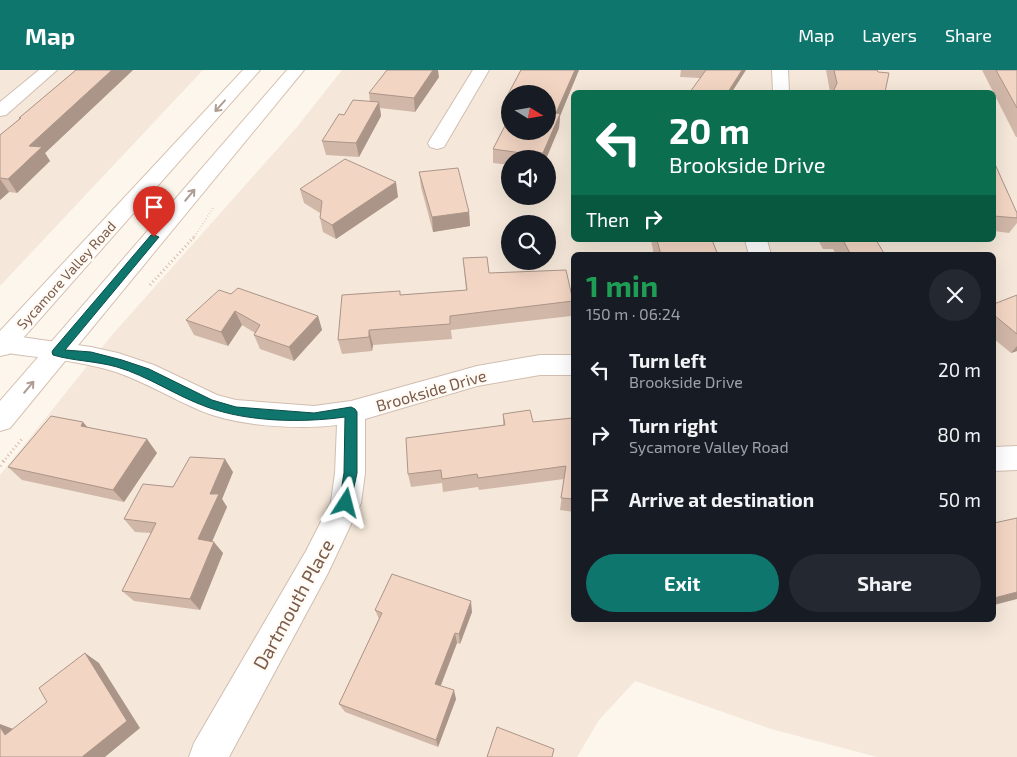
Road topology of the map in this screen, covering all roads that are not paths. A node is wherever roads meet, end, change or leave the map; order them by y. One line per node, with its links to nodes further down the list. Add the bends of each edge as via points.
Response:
1 (49, 70): 7 (street)
2 (252, 70): 9 (street, Sycamore Valley Road, one-way to 9)
3 (296, 70): 10 (street, one-way to 3)
4 (481, 70): 8 (street)
5 (780, 70): 6 (street)
6 (781, 90)
7 (0, 111)
8 (437, 143)
9 (1, 345): 10 (street, Brookside Drive)
10 (57, 352): 12 (street, Brookside Drive, via 118,363 145,372 209,403 236,411 314,417); 13 (street, one-way to 10)
11 (571, 365): 12 (street, Brookside Drive, via 540,365 477,376)
12 (351, 412): 16 (street, Dartmouth Place, via 350,473 342,510 317,562)
13 (0, 420)
14 (1017, 458): 15 (street)
15 (996, 460)
16 (208, 757)

